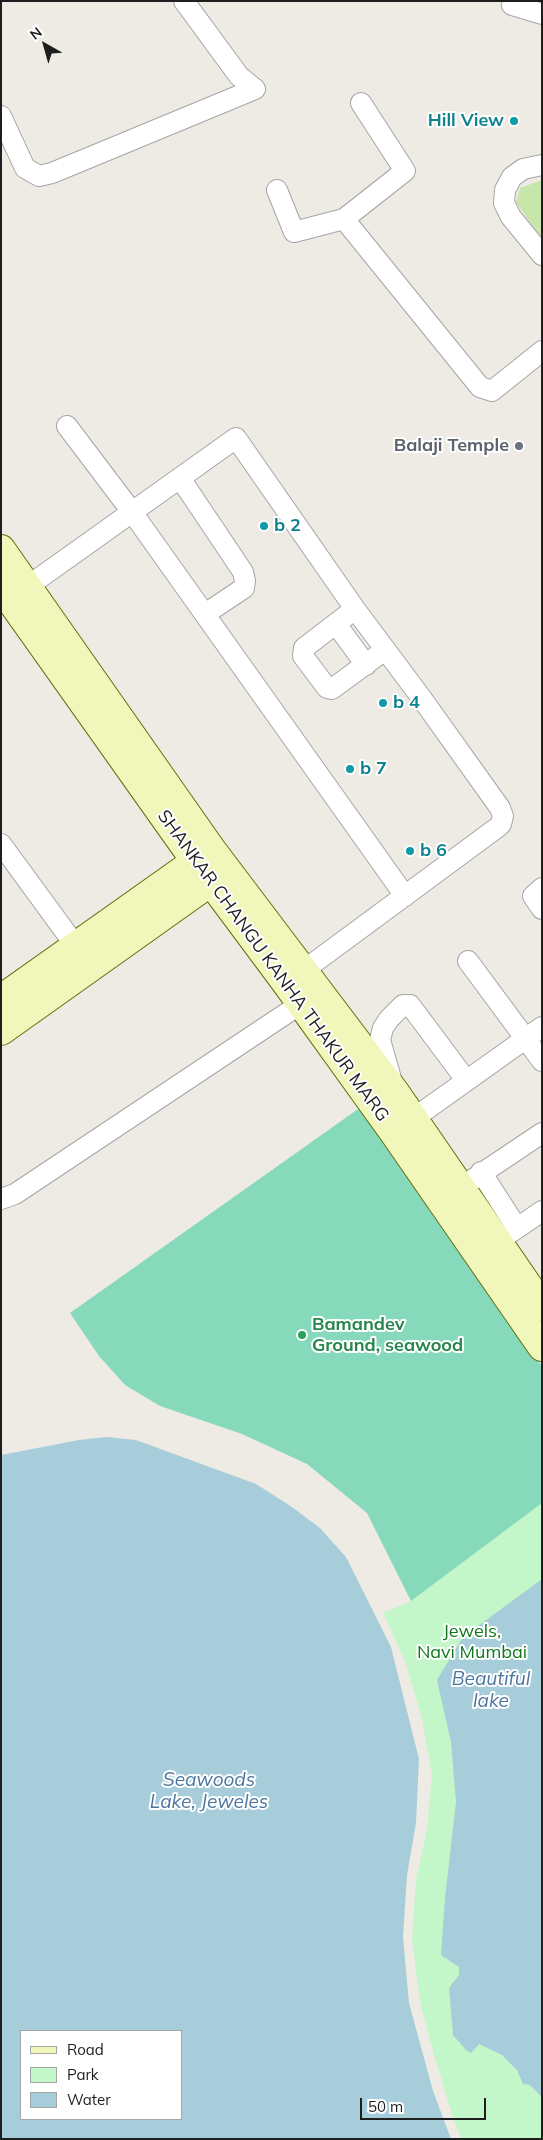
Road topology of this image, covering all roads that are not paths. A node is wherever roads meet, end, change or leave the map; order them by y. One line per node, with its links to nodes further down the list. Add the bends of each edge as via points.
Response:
1 (184, 1): 5 (street, via 239,76 255,89 39,176 25,168)
2 (512, 5): 3 (street)
3 (542, 14)
4 (362, 103): 8 (street, via 405,171)
5 (1, 116)
6 (542, 165): 9 (street, via 523,169 512,177 504,190 504,203)
7 (277, 190): 8 (street, via 294,232)
8 (344, 219): 10 (street, via 480,386 492,391)
9 (542, 254)
10 (542, 351)
11 (67, 426): 13 (street)
12 (180, 478): 13 (street); 16 (street, via 236,438); 17 (street, via 243,572 245,582 244,588)
13 (132, 512): 15 (street); 17 (street)
14 (1, 549): 15 (street, SHANKAR CHANGU KANHA THAKUR MARG)
15 (10, 595): 22 (street, SHANKAR CHANGU KANHA THAKUR MARG)
16 (355, 609): 18 (street); 19 (street)
17 (204, 614): 24 (street)
18 (336, 624): 20 (street); 20 (street, via 304,648 303,656 327,688 332,689)
19 (385, 650): 20 (street); 24 (street, via 472,768 503,816 498,827)
20 (366, 665)
21 (1, 844): 26 (street)
22 (212, 866): 26 (street); 28 (street, SHANKAR CHANGU KANHA THAKUR MARG)
23 (542, 888): 25 (street, via 534,896)
24 (405, 896): 28 (street)
25 (542, 909)
26 (84, 957): 29 (street); 31 (street)
27 (468, 961): 32 (street)
28 (302, 987): 35 (street, SHANKAR CHANGU KANHA THAKUR MARG); 36 (street, SHANKAR CHANGU KANHA THAKUR MARG); 39 (street, via 15,1194)
29 (1, 999)
30 (542, 1027): 32 (street)
31 (1, 1031)
32 (526, 1039): 33 (street); 34 (street)
33 (542, 1061)
34 (466, 1080): 35 (street, via 414,1007 403,1005 382,1028 380,1040); 36 (street)
35 (395, 1092): 36 (street, SHANKAR CHANGU KANHA THAKUR MARG)
36 (403, 1126): 38 (street, SHANKAR CHANGU KANHA THAKUR MARG); 43 (street, SHANKAR CHANGU KANHA THAKUR MARG)
37 (542, 1133): 38 (street)
38 (470, 1180): 41 (street, SHANKAR CHANGU KANHA THAKUR MARG)
39 (1, 1199)
40 (542, 1211): 41 (street)
41 (507, 1235): 42 (street, SHANKAR CHANGU KANHA THAKUR MARG)
42 (542, 1306)
43 (542, 1347)

